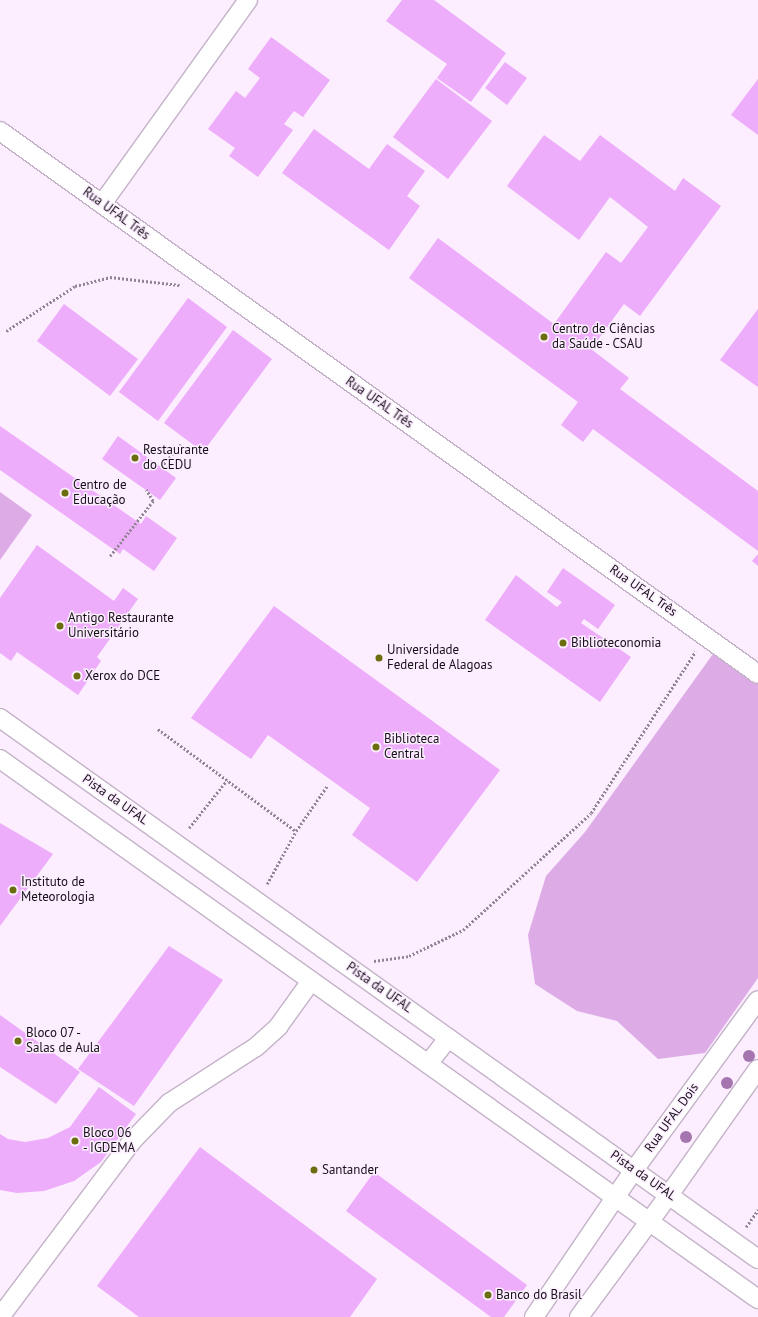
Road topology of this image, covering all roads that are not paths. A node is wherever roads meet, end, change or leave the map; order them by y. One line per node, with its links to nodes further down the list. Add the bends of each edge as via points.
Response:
1 (248, 0): 3 (street)
2 (0, 131): 3 (street, Rua UFAL Três)
3 (102, 204): 4 (street, Rua UFAL Três)
4 (758, 674)
5 (0, 718): 9 (street, Pista da UFAL)
6 (0, 759): 7 (street)
7 (311, 981): 10 (street); 18 (street, via 278,1027 262,1042 169,1102 134,1140)
8 (758, 1000): 12 (street, Rua UFAL Dois)
9 (448, 1038): 10 (street); 12 (street, Pista da UFAL)
10 (428, 1064): 14 (street)
11 (758, 1068): 13 (street)
12 (634, 1170): 13 (street, Pista da UFAL); 14 (street, Rua UFAL Dois)
13 (669, 1195): 15 (street); 16 (street, Pista da UFAL)
14 (615, 1198): 15 (street); 19 (street, Rua UFAL Dois)
15 (650, 1222): 17 (street); 20 (street)
16 (758, 1259)
17 (758, 1299)
18 (0, 1317)
19 (534, 1317)
20 (579, 1317)

